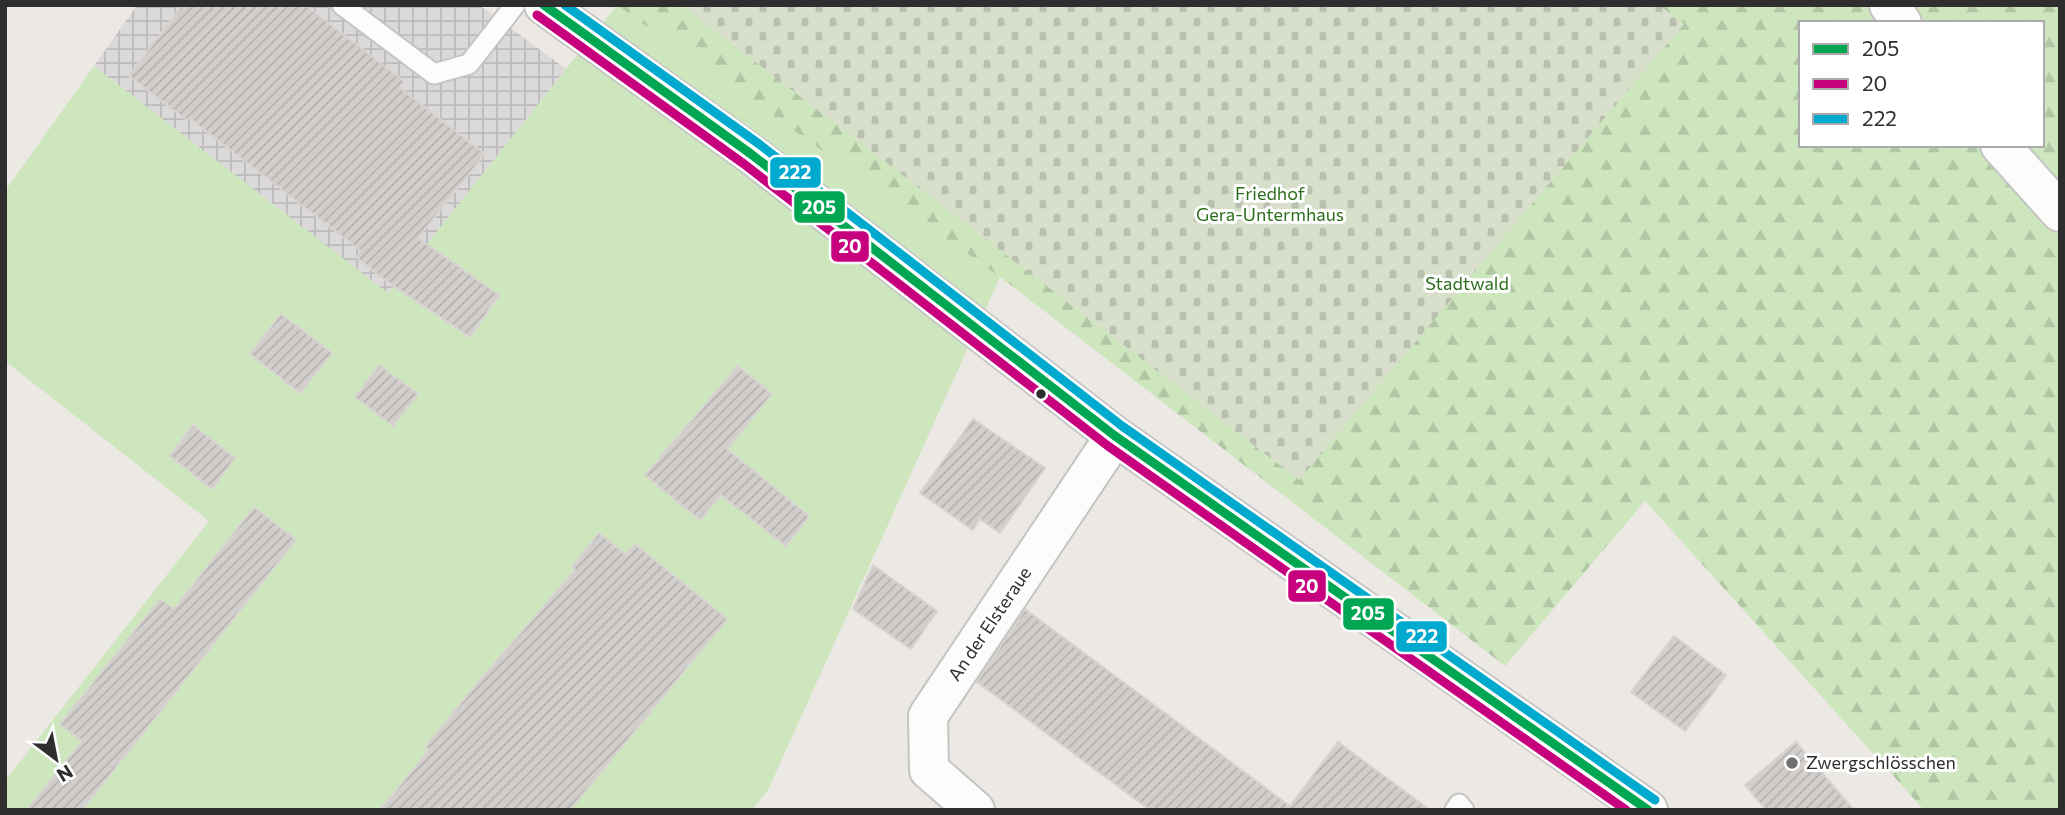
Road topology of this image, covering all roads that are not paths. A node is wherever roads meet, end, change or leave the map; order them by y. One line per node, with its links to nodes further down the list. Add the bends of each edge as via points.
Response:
1 (342, 5): 2 (lane, via 434,74 469,64)
2 (515, 5)
3 (544, 5): 8 (main road, via 751,154)
4 (1889, 5): 5 (main road)
5 (1901, 21)
6 (2002, 147): 7 (main road)
7 (2060, 212)
8 (1115, 436): 9 (main road, An der Elsteraue, via 928,716 929,770); 12 (main road)
9 (975, 810)
10 (1455, 810): 11 (lane, via 1459,804)
11 (1464, 810)
12 (1648, 810)

